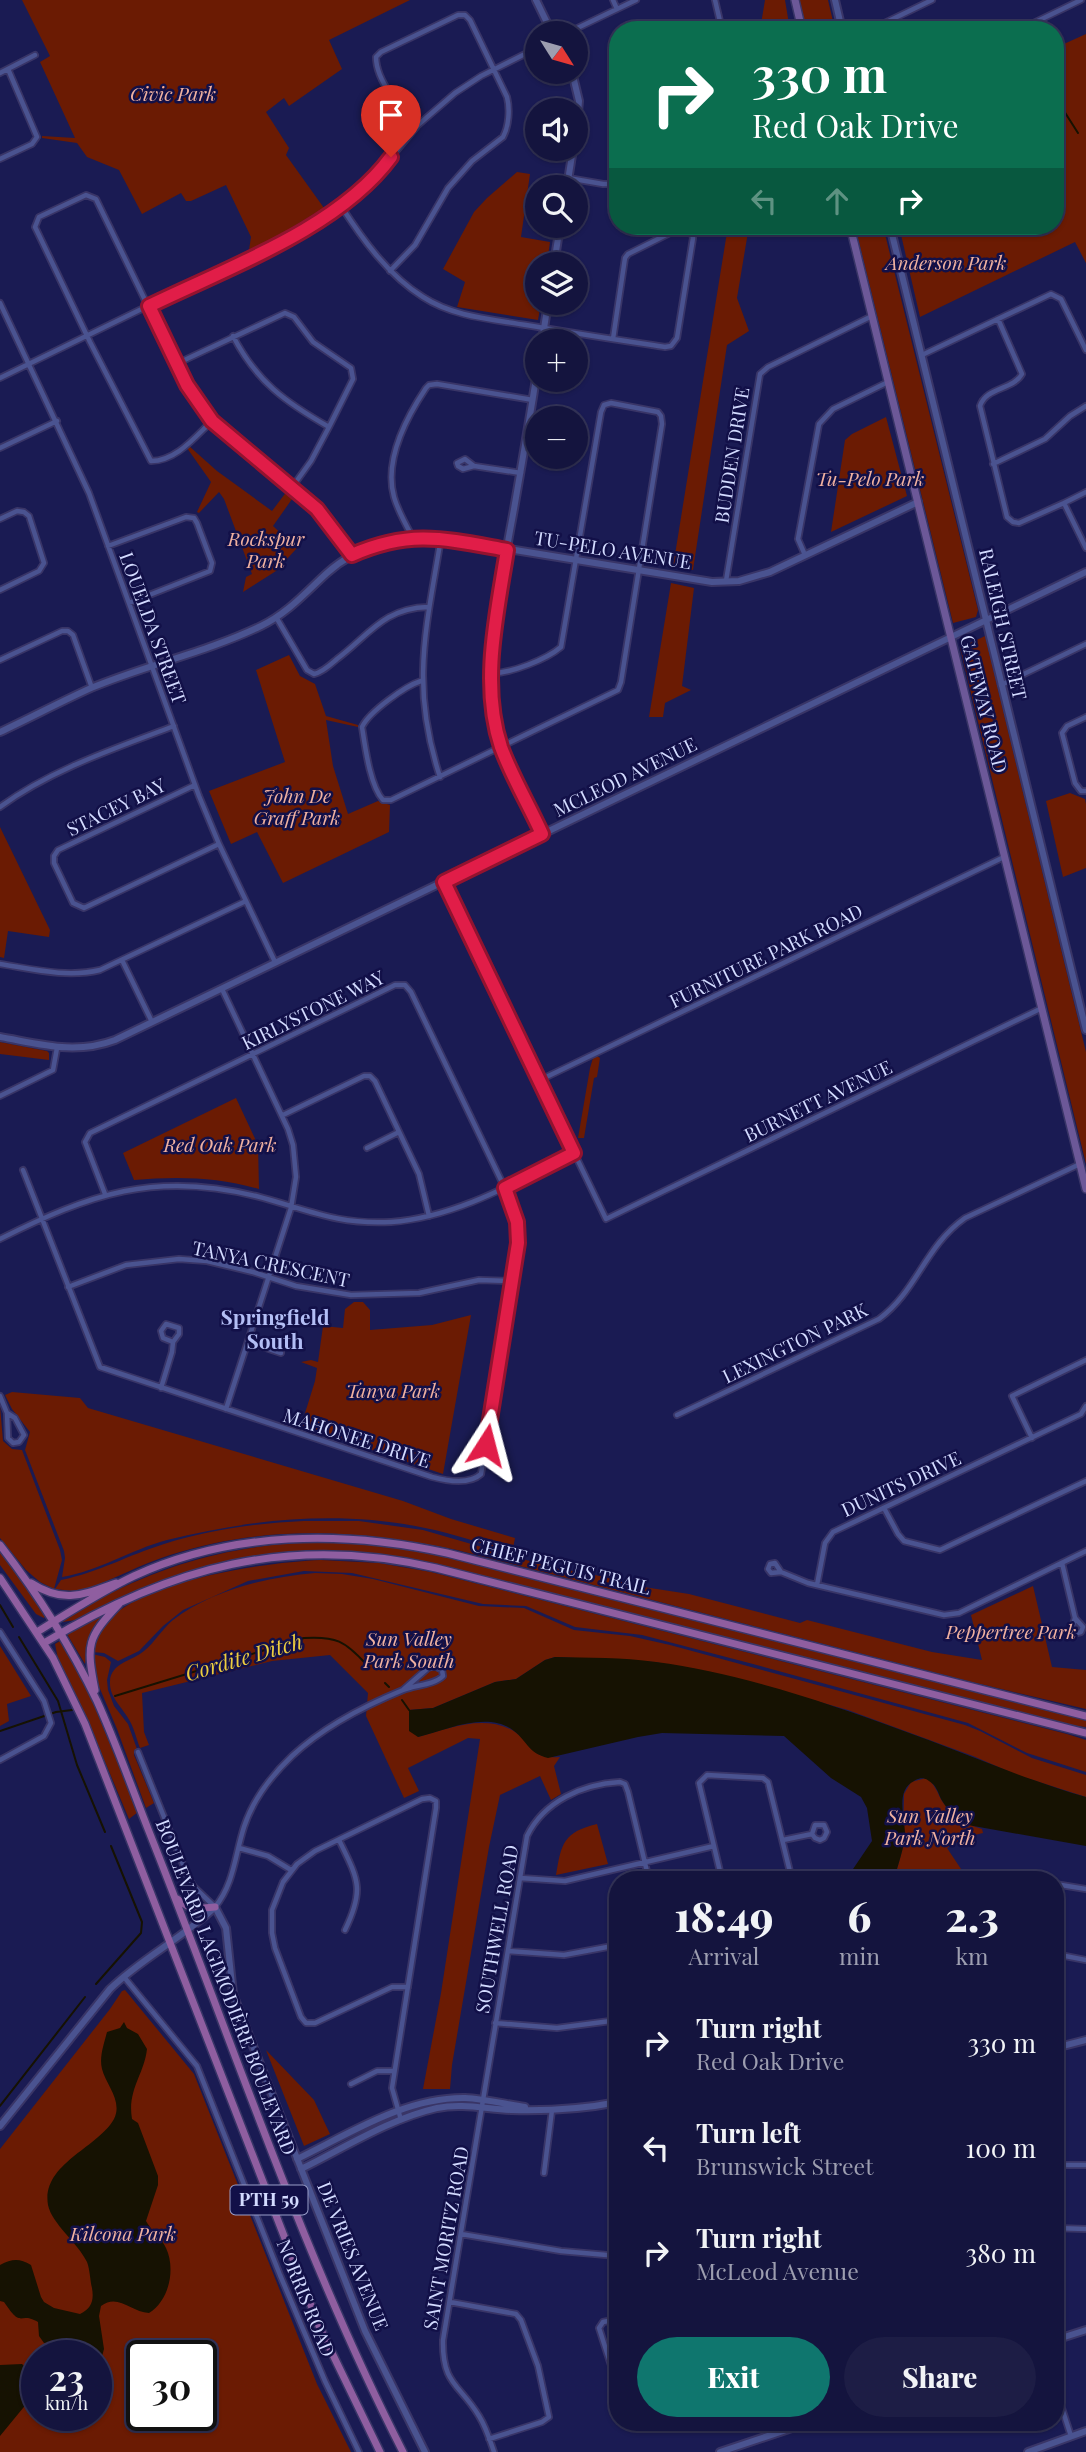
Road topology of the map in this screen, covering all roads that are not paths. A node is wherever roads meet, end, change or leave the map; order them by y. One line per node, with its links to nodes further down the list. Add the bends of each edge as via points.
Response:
1 (536, 0): 10 (street)
2 (613, 0): 9 (street)
3 (636, 0): 9 (street)
4 (715, 0): 11 (street)
5 (795, 0): 12 (main road)
6 (835, 0): 13 (street)
7 (932, 0): 14 (street)
8 (1081, 0): 15 (street)
9 (617, 9): 16 (street)
10 (546, 21)
11 (720, 21)
12 (800, 21)
13 (840, 21)
14 (889, 21)
15 (1038, 21)
16 (588, 23)
17 (525, 54): 20 (street)
18 (35, 55): 19 (street)
19 (8, 69): 21 (street); 23 (street, via 37,137)
20 (494, 69): 22 (street, via 454,93); 22 (street, via 470,20 461,14 378,54 377,65 394,101); 31 (street, via 508,103 505,135 447,188 415,245)
21 (0, 73)
22 (418, 125): 26 (street, via 378,173)
23 (0, 159)
24 (588, 181): 25 (street)
25 (609, 184)
26 (341, 206): 31 (street); 33 (street, via 290,238)
27 (666, 235): 40 (street, via 625,258)
28 (692, 235): 40 (street, via 674,344)
29 (852, 235): 35 (main road, GATEWAY ROAD)
30 (892, 235): 42 (street, RALEIGH STREET)
31 (390, 271): 37 (street, via 423,297 450,310)
32 (0, 303): 43 (street, LOUELDA STREET)
33 (149, 306): 39 (street); 39 (street, via 92,195 40,217 35,227); 44 (street)
34 (546, 315): 37 (street)
35 (872, 316): 46 (main road, GATEWAY ROAD); 72 (street, BUDDEN DRIVE, via 760,374)
36 (998, 318): 41 (street, via 1046,295 1056,295); 42 (street); 54 (street, via 1022,374 981,401)
37 (544, 328): 40 (street)
38 (233, 336): 44 (street); 52 (street, via 264,383); 52 (street, via 288,313 313,342 351,368 353,379)
39 (87, 337): 43 (street); 51 (street, via 150,461 178,451)
40 (612, 339)
41 (1086, 350)
42 (922, 355): 77 (street, RALEIGH STREET)
43 (30, 363): 45 (street); 50 (street, LOUELDA STREET)
44 (176, 364): 51 (street)
45 (0, 377)
46 (888, 382): 59 (main road, GATEWAY ROAD); 68 (street, via 833,409 819,424 798,539)
47 (534, 392): 48 (street)
48 (533, 400): 56 (street); 62 (street, via 437,384 426,388 391,468 395,501)
49 (1086, 406): 54 (street, via 1045,439)
50 (57, 421): 53 (street); 64 (street, LOUELDA STREET)
51 (212, 421): 57 (street)
52 (329, 427): 57 (street)
53 (0, 449)
54 (993, 464): 60 (street, via 1007,517 1013,522 1027,521)
55 (474, 466): 56 (street)
56 (521, 473): 66 (street)
57 (293, 486): 67 (street)
58 (1086, 492): 60 (street)
59 (918, 502): 68 (street, TU-PELO AVENUE); 78 (main road, GATEWAY ROAD)
60 (1064, 503): 65 (street)
61 (0, 519): 73 (street, via 17,511 29,516 44,563 39,571)
62 (412, 538): 63 (street, TU-PELO AVENUE); 67 (street, TU-PELO AVENUE)
63 (441, 538): 66 (street, TU-PELO AVENUE); 75 (street)
64 (108, 546): 74 (street, LOUELDA STREET); 74 (street, via 191,517 212,563 210,571)
65 (1086, 548)
66 (507, 550): 69 (street, TU-PELO AVENUE); 82 (street)
67 (352, 555): 76 (street, TU-PELO AVENUE)
68 (805, 555): 72 (street, TU-PELO AVENUE, via 752,578)
69 (577, 560): 70 (street, TU-PELO AVENUE); 70 (street, via 604,405 653,409 662,421); 82 (street, via 561,647 517,669)
70 (638, 570): 72 (street, TU-PELO AVENUE); 89 (street, via 618,690)
71 (1086, 572): 77 (street, MCLEOD AVENUE)
72 (726, 582)
73 (0, 590)
74 (129, 603): 81 (street, LOUELDA STREET)
75 (428, 607): 76 (street, via 391,615 314,674 307,670); 83 (street)
76 (276, 617): 81 (street, TU-PELO AVENUE)
77 (987, 620): 78 (street, MCLEOD AVENUE); 84 (street, RALEIGH STREET)
78 (951, 637): 94 (street, MCLEOD AVENUE); 96 (main road, GATEWAY ROAD)
79 (1086, 644): 84 (street)
80 (0, 660): 85 (street, via 68,631)
81 (152, 666): 85 (street, TU-PELO AVENUE); 87 (street, LOUELDA STREET)
82 (491, 673): 89 (street)
83 (421, 681): 90 (street, via 427,731); 90 (street, via 365,721 366,751 383,800)
84 (1001, 685): 105 (street, RALEIGH STREET)
85 (92, 688): 88 (street, TU-PELO AVENUE)
86 (1086, 717): 92 (street, via 1062,733 1075,783)
87 (174, 726): 91 (street, LOUELDA STREET); 93 (street, via 90,759)
88 (0, 732)
89 (502, 748): 90 (street); 94 (street)
90 (440, 777)
91 (195, 785): 95 (street, LOUELDA STREET); 95 (street, STACEY BAY, via 58,850 54,863 73,903 84,908)
92 (1086, 791)
93 (0, 807)
94 (542, 834): 97 (street, MCLEOD AVENUE)
95 (219, 844): 98 (street, LOUELDA STREET)
96 (1004, 857): 103 (main road, GATEWAY ROAD); 109 (street, FURNITURE PARK ROAD)
97 (444, 882): 100 (street, MCLEOD AVENUE); 109 (street)
98 (246, 901): 99 (street); 100 (street, LOUELDA STREET)
99 (122, 960): 101 (street, via 84,974); 104 (street)
100 (276, 963): 102 (street, MCLEOD AVENUE)
101 (0, 964)
102 (222, 989): 104 (street, MCLEOD AVENUE); 108 (street)
103 (1042, 1008): 114 (street, BURNETT AVENUE, via 607,1219); 115 (main road, GATEWAY ROAD)
104 (152, 1022): 107 (street, MCLEOD AVENUE, via 99,1045)
105 (1086, 1030)
106 (0, 1037): 107 (street, MCLEOD AVENUE)
107 (57, 1048): 110 (street, via 53,1070)
108 (253, 1054): 111 (street); 117 (street, KIRLYSTONE WAY, via 396,985 405,985); 119 (street, KIRLYSTONE WAY, via 90,1133 85,1142)
109 (540, 1080): 114 (street)
110 (0, 1096)
111 (283, 1115): 112 (street, via 370,1076); 120 (street, via 293,1145 296,1177)
112 (399, 1132): 113 (street); 121 (street, via 422,1180)
113 (367, 1148)
114 (574, 1153): 117 (street)
115 (1080, 1164): 118 (main road, GATEWAY ROAD); 136 (street, LEXINGTON PARK, via 954,1226 936,1244 899,1302 879,1319)
116 (23, 1170): 122 (street, MAHONEE DRIVE)
117 (505, 1188): 121 (street); 125 (street, MAHONEE DRIVE, via 518,1232)
118 (1086, 1189)
119 (105, 1194): 120 (street, via 199,1186 235,1191); 122 (street)
120 (291, 1208): 121 (street, via 358,1222); 124 (street)
121 (429, 1216)
122 (42, 1218): 123 (street); 126 (street, MAHONEE DRIVE)
123 (0, 1239)
124 (269, 1278): 125 (street, TANYA CRESCENT, via 314,1290 373,1296 419,1293 479,1279); 126 (street, TANYA CRESCENT, via 207,1261 172,1259 126,1265); 128 (street)
125 (513, 1281): 134 (street, MAHONEE DRIVE, via 479,1477 441,1479)
126 (68, 1287): 131 (street, MAHONEE DRIVE, via 100,1367)
127 (173, 1342): 127 (street, via 163,1338 166,1324 179,1328); 131 (street)
128 (248, 1342): 129 (street); 134 (street)
129 (281, 1353)
130 (1086, 1360): 138 (street, via 1012,1396)
131 (161, 1388): 134 (street, MAHONEE DRIVE)
132 (0, 1396): 135 (street)
133 (1086, 1406): 137 (street, DUNITS DRIVE)
134 (226, 1409)
135 (7, 1413): 135 (street, via 8,1438 19,1442 24,1435)
136 (677, 1415)
137 (1083, 1415): 138 (street, DUNITS DRIVE)
138 (1032, 1438): 140 (street, DUNITS DRIVE)
139 (1086, 1481): 140 (street, via 940,1550 904,1541)
140 (884, 1508): 148 (street, DUNITS DRIVE, via 829,1535)
141 (0, 1545): 145 (main road, BOULEVARD LAGIMODIÈRE BOULEVARD / PTH 59)
142 (1086, 1551): 143 (street)
143 (1062, 1563): 148 (street, via 959,1613 944,1615); 150 (street)
144 (781, 1572): 148 (street)
145 (24, 1577): 146 (main road, via 46,1592 68,1597); 151 (main road, BOULEVARD LAGIMODIÈRE BOULEVARD / PTH 59)
146 (133, 1577): 151 (main road, CHIEF PEGUIS TRAIL); 158 (main road, CHIEF PEGUIS TRAIL, via 209,1551 267,1541 339,1538 404,1544)
147 (0, 1578): 153 (main road, BOULEVARD LAGIMODIÈRE BOULEVARD / PTH 59)
148 (817, 1585)
149 (123, 1599): 154 (main road, CHIEF PEGUIS TRAIL); 157 (main road, via 99,1626 91,1644); 159 (main road, CHIEF PEGUIS TRAIL, via 193,1573 252,1560 314,1554 393,1559)
150 (1075, 1618)
151 (54, 1621): 153 (main road, CHIEF PEGUIS TRAIL); 154 (main road, BOULEVARD LAGIMODIÈRE BOULEVARD / PTH 59)
152 (0, 1632): 161 (street, via 48,1709 51,1723 44,1736)
153 (37, 1632): 155 (main road, BOULEVARD LAGIMODIÈRE BOULEVARD / PTH 59)
154 (61, 1633): 155 (main road, CHIEF PEGUIS TRAIL); 157 (main road, BOULEVARD LAGIMODIÈRE BOULEVARD / PTH 59)
155 (44, 1643): 181 (main road, BOULEVARD LAGIMODIÈRE BOULEVARD / PTH 59, via 85,1724)
156 (404, 1689): 156 (street, via 438,1681 442,1670 428,1668); 166 (street, via 330,1726 288,1760 257,1797)
157 (97, 1701): 177 (main road, BOULEVARD LAGIMODIÈRE BOULEVARD / PTH 59)
158 (1086, 1716)
159 (1086, 1733)
160 (138, 1752): 178 (street, via 188,1878)
161 (0, 1760)
162 (812, 1834): 164 (street)
163 (339, 1840): 168 (street, via 309,1854); 180 (street, via 357,1881 356,1909); 187 (street, via 422,1799 436,1801)
164 (783, 1840): 165 (street, via 768,1782 707,1775 699,1783); 173 (street)
165 (714, 1846): 167 (street); 172 (street)
166 (239, 1848): 168 (street, via 268,1856); 178 (street, via 229,1884)
167 (645, 1863): 170 (street); 171 (street); 174 (street, SOUTHWELL ROAD, via 627,1787 615,1782 570,1794 545,1810 527,1836)
168 (291, 1870): 187 (street, via 275,1900 272,1933 306,2023 392,1987)
169 (609, 1871): 174 (street, via 565,1881)
170 (609, 1871)
171 (647, 1871)
172 (720, 1871)
173 (790, 1871)
174 (520, 1878): 183 (street, SOUTHWELL ROAD)
175 (1064, 1885): 176 (street)
176 (1086, 1889)
177 (176, 1898): 178 (main road, via 192,1909); 179 (main road, BOULEVARD LAGIMODIÈRE BOULEVARD / PTH 59)
178 (215, 1908): 179 (street); 200 (street, DE VRIES AVENUE, via 226,1928 233,1994)
179 (188, 1930): 181 (street); 221 (main road, BOULEVARD LAGIMODIÈRE BOULEVARD / PTH 59, via 338,2316)
180 (345, 1930)
181 (170, 1944): 186 (street); 220 (main road, BOULEVARD LAGIMODIÈRE BOULEVARD / PTH 59, via 319,2326)
182 (609, 1947): 183 (street, via 564,1955)
183 (508, 1951): 189 (street, SOUTHWELL ROAD)
184 (1064, 1956): 185 (street)
185 (1086, 1960)
186 (124, 1977): 199 (street, via 93,2008); 219 (street, NORRIS ROAD, via 197,2066 285,2286)
187 (408, 1987): 192 (street)
188 (609, 2022): 189 (street, via 557,2028)
189 (495, 2023): 195 (street, SOUTHWELL ROAD)
190 (1086, 2040): 191 (street)
191 (1064, 2046)
192 (394, 2071): 193 (street, via 377,2071); 197 (street)
193 (351, 2084)
194 (609, 2103): 196 (street)
195 (483, 2104): 196 (street, via 510,2110); 197 (street, via 444,2100); 198 (street, via 438,2108); 207 (street, SAINT MORITZ ROAD)
196 (552, 2110): 204 (street)
197 (397, 2111): 198 (street); 200 (street)
198 (401, 2120): 203 (street)
199 (0, 2126)
200 (297, 2159): 203 (street, DE VRIES AVENUE)
201 (1064, 2165): 202 (street)
202 (1086, 2165)
203 (301, 2169): 222 (street, DE VRIES AVENUE, via 365,2331)
204 (544, 2174)
205 (1064, 2228): 206 (street)
206 (1086, 2229)
207 (461, 2234): 208 (street); 209 (street, SAINT MORITZ ROAD)
208 (609, 2257)
209 (450, 2302): 218 (street, SAINT MORITZ ROAD, via 444,2362 453,2385 477,2413); 218 (street, via 516,2314 538,2366 549,2417)
210 (609, 2321): 213 (street, via 599,2328)
211 (1086, 2330): 212 (street)
212 (1064, 2337)
213 (609, 2359)
214 (1064, 2415): 217 (street)
215 (783, 2431): 224 (street)
216 (1086, 2431): 217 (street)
217 (1071, 2436): 225 (street)
218 (489, 2439): 223 (street, SAINT MORITZ ROAD)
219 (359, 2452)
220 (380, 2452)
221 (403, 2452)
222 (425, 2452)
223 (494, 2452)
224 (720, 2452)
225 (1028, 2452)

